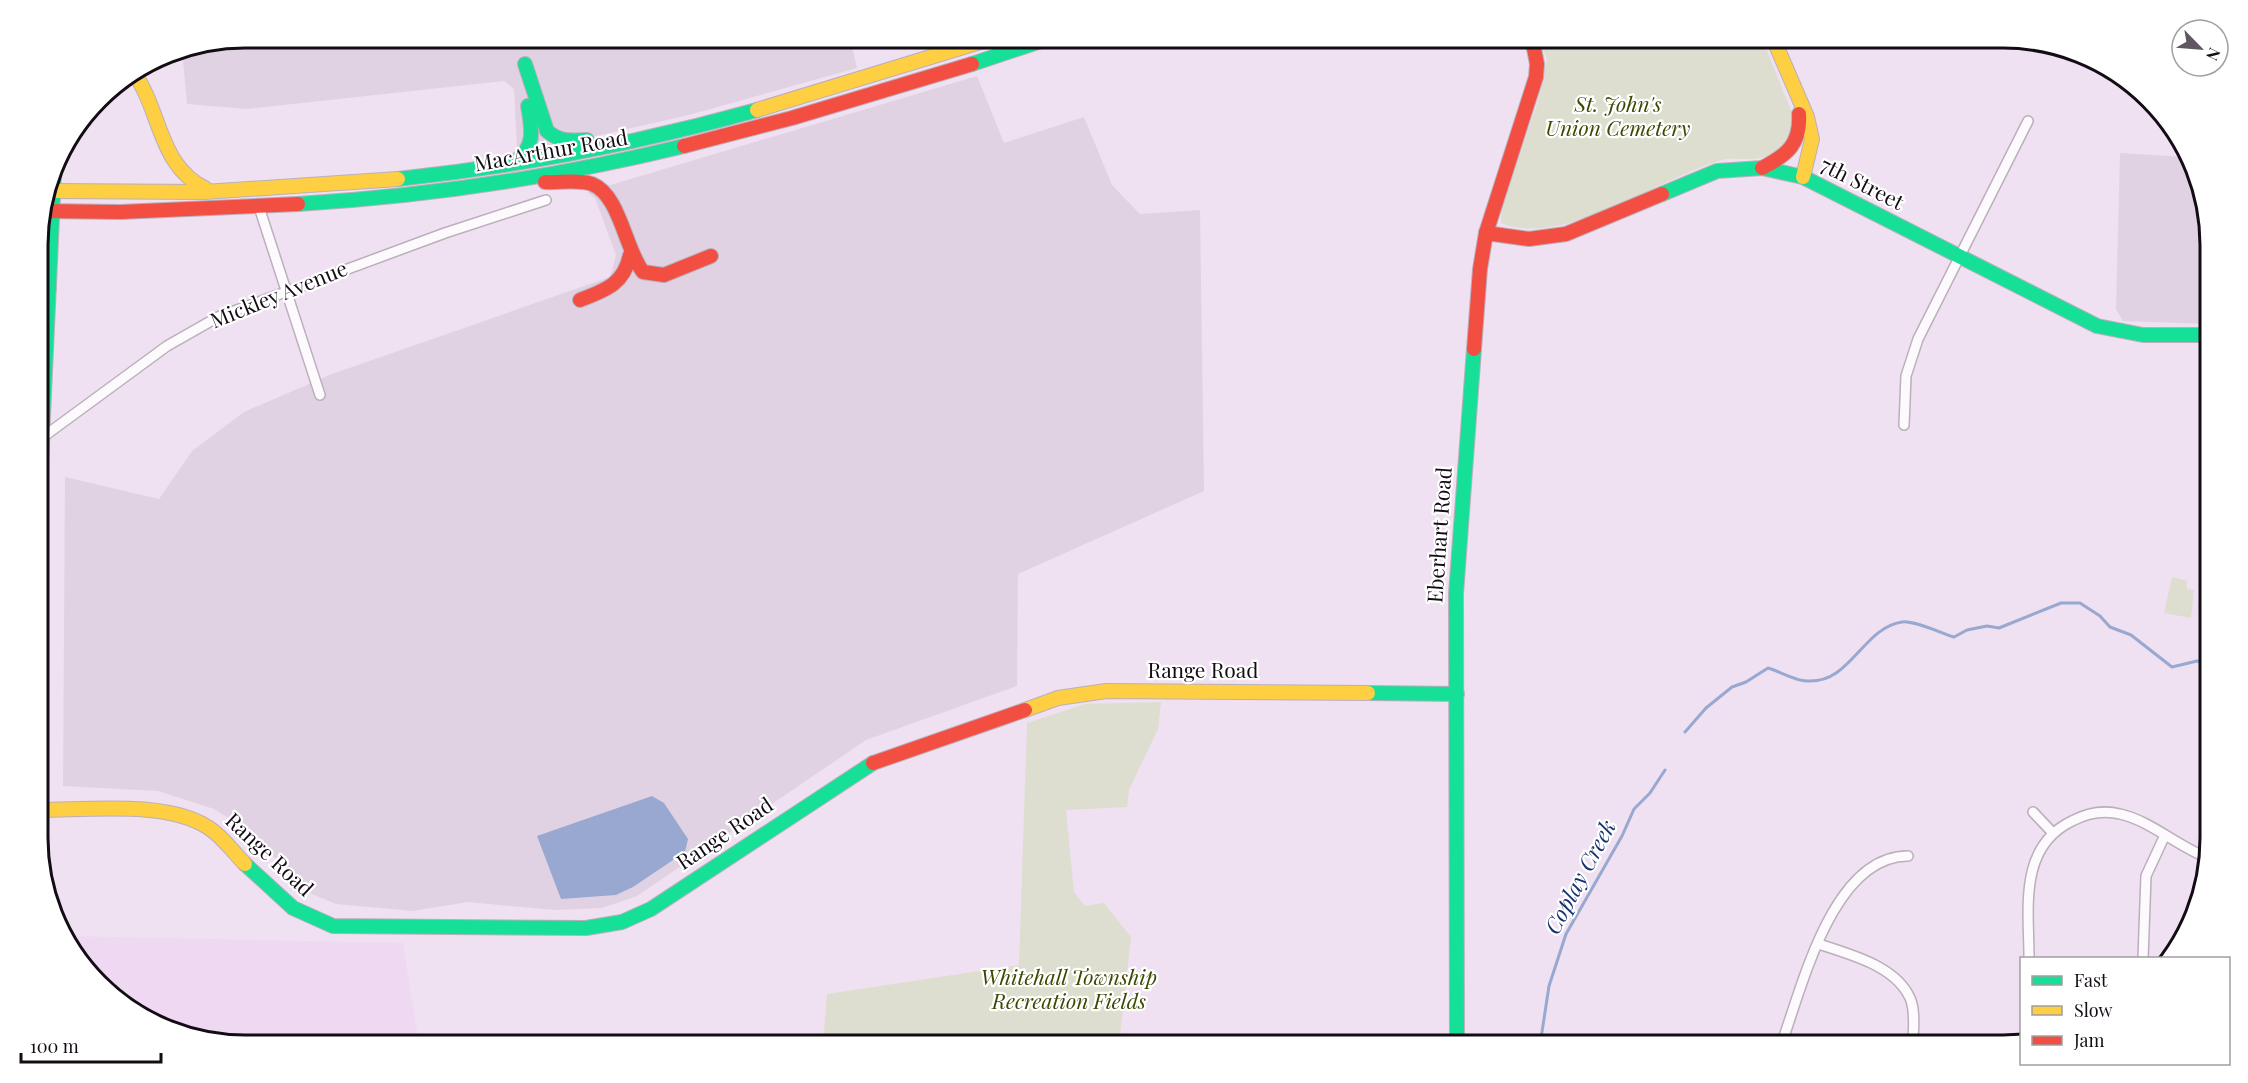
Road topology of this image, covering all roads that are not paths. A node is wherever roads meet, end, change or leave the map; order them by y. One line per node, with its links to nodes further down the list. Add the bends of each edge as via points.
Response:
1 (961, 48): 8 (main road, MacArthur Road, via 781,104)
2 (1018, 48): 12 (main road, MacArthur Road, via 755,129)
3 (1534, 48): 18 (main road, Eberhart Road, via 1536,77)
4 (1777, 48): 6 (main road)
5 (139, 80): 14 (main road, via 181,173 192,184)
6 (1799, 100): 10 (main road, via 1801,129 1797,144 1784,157); 11 (main road, via 1812,139)
7 (2028, 121): 21 (street)
8 (632, 140): 9 (main road, MacArthur Road); 9 (main road, via 613,136 568,142 552,137 543,124 534,82 525,64 533,142 528,152)
9 (513, 163): 14 (main road, MacArthur Road, via 320,186)
10 (1762, 168): 11 (main road, 7th Street); 18 (main road, 7th Street, via 1717,171 1566,234 1529,239)
11 (1803, 177): 21 (main road, 7th Street)
12 (530, 178): 16 (main road, MacArthur Road, via 398,196); 19 (main road, via 599,187 610,200)
13 (56, 191): 14 (main road, MacArthur Road)
14 (216, 192)
15 (546, 200): 22 (street, Mickley Avenue)
16 (259, 207): 17 (main road, MacArthur Road); 22 (street)
17 (52, 212)
18 (1486, 233): 28 (main road, Eberhart Road, via 1456,594)
19 (630, 255): 20 (main road, via 643,272 658,276); 23 (main road, via 625,275 618,284)
20 (711, 256)
21 (1959, 257): 24 (main road, 7th Street, via 2112,330 2143,335); 26 (street, via 1912,355 1904,392)
22 (286, 290): 25 (street); 27 (street, Mickley Avenue, via 245,304 192,331)
23 (580, 300)
24 (2200, 335)
25 (320, 395)
26 (1904, 425)
27 (48, 433)
28 (1457, 694): 29 (main road, Range Road, via 1106,691 1058,698 868,765 651,909 622,922 586,928 333,926 307,917 281,900 226,842 193,819 170,813); 38 (main road, Eberhart Road)
29 (48, 810)
30 (2033, 812): 31 (street)
31 (2052, 832): 32 (street, via 2081,816 2100,812 2121,814); 36 (street, via 2042,844 2028,880)
32 (2165, 835): 33 (street); 37 (street, via 2146,876)
33 (2200, 854)
34 (1908, 856): 35 (street, via 1878,861 1864,872 1829,917)
35 (1819, 944): 39 (street); 40 (street, via 1871,963 1897,982 1910,999)
36 (2029, 957)
37 (2143, 957)
38 (1457, 1035)
39 (1785, 1035)
40 (1912, 1035)

